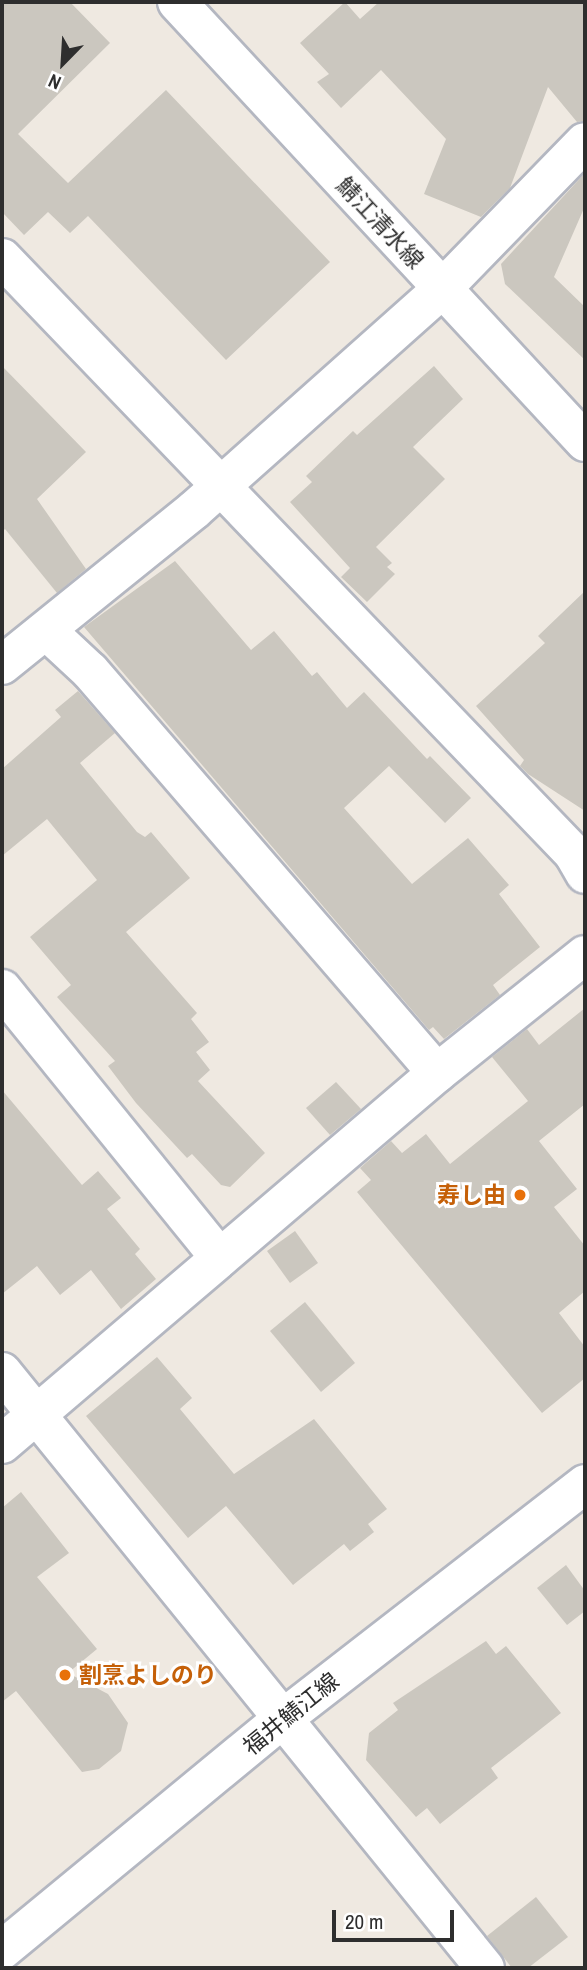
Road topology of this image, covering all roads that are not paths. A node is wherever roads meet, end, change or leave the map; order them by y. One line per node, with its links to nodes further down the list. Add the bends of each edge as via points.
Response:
1 (177, 2): 4 (street, 鯖江清水線)
2 (585, 142): 4 (street)
3 (2, 258): 6 (street)
4 (442, 290): 5 (street, 鯖江清水線); 6 (street)
5 (585, 442)
6 (221, 486): 7 (street); 9 (street, via 573,853)
7 (48, 632): 8 (street); 12 (street, via 90,671)
8 (2, 665)
9 (585, 874)
10 (585, 955): 12 (street)
11 (2, 989): 13 (street)
12 (438, 1073): 13 (street)
13 (220, 1258): 15 (street)
14 (2, 1372): 15 (street)
15 (38, 1414): 16 (street); 18 (street, via 210,1633)
16 (2, 1444)
17 (585, 1484): 18 (street, 福井鯖江線)
18 (285, 1717): 19 (street, 福井鯖江線); 20 (street)
19 (2, 1950)
20 (485, 1968)

